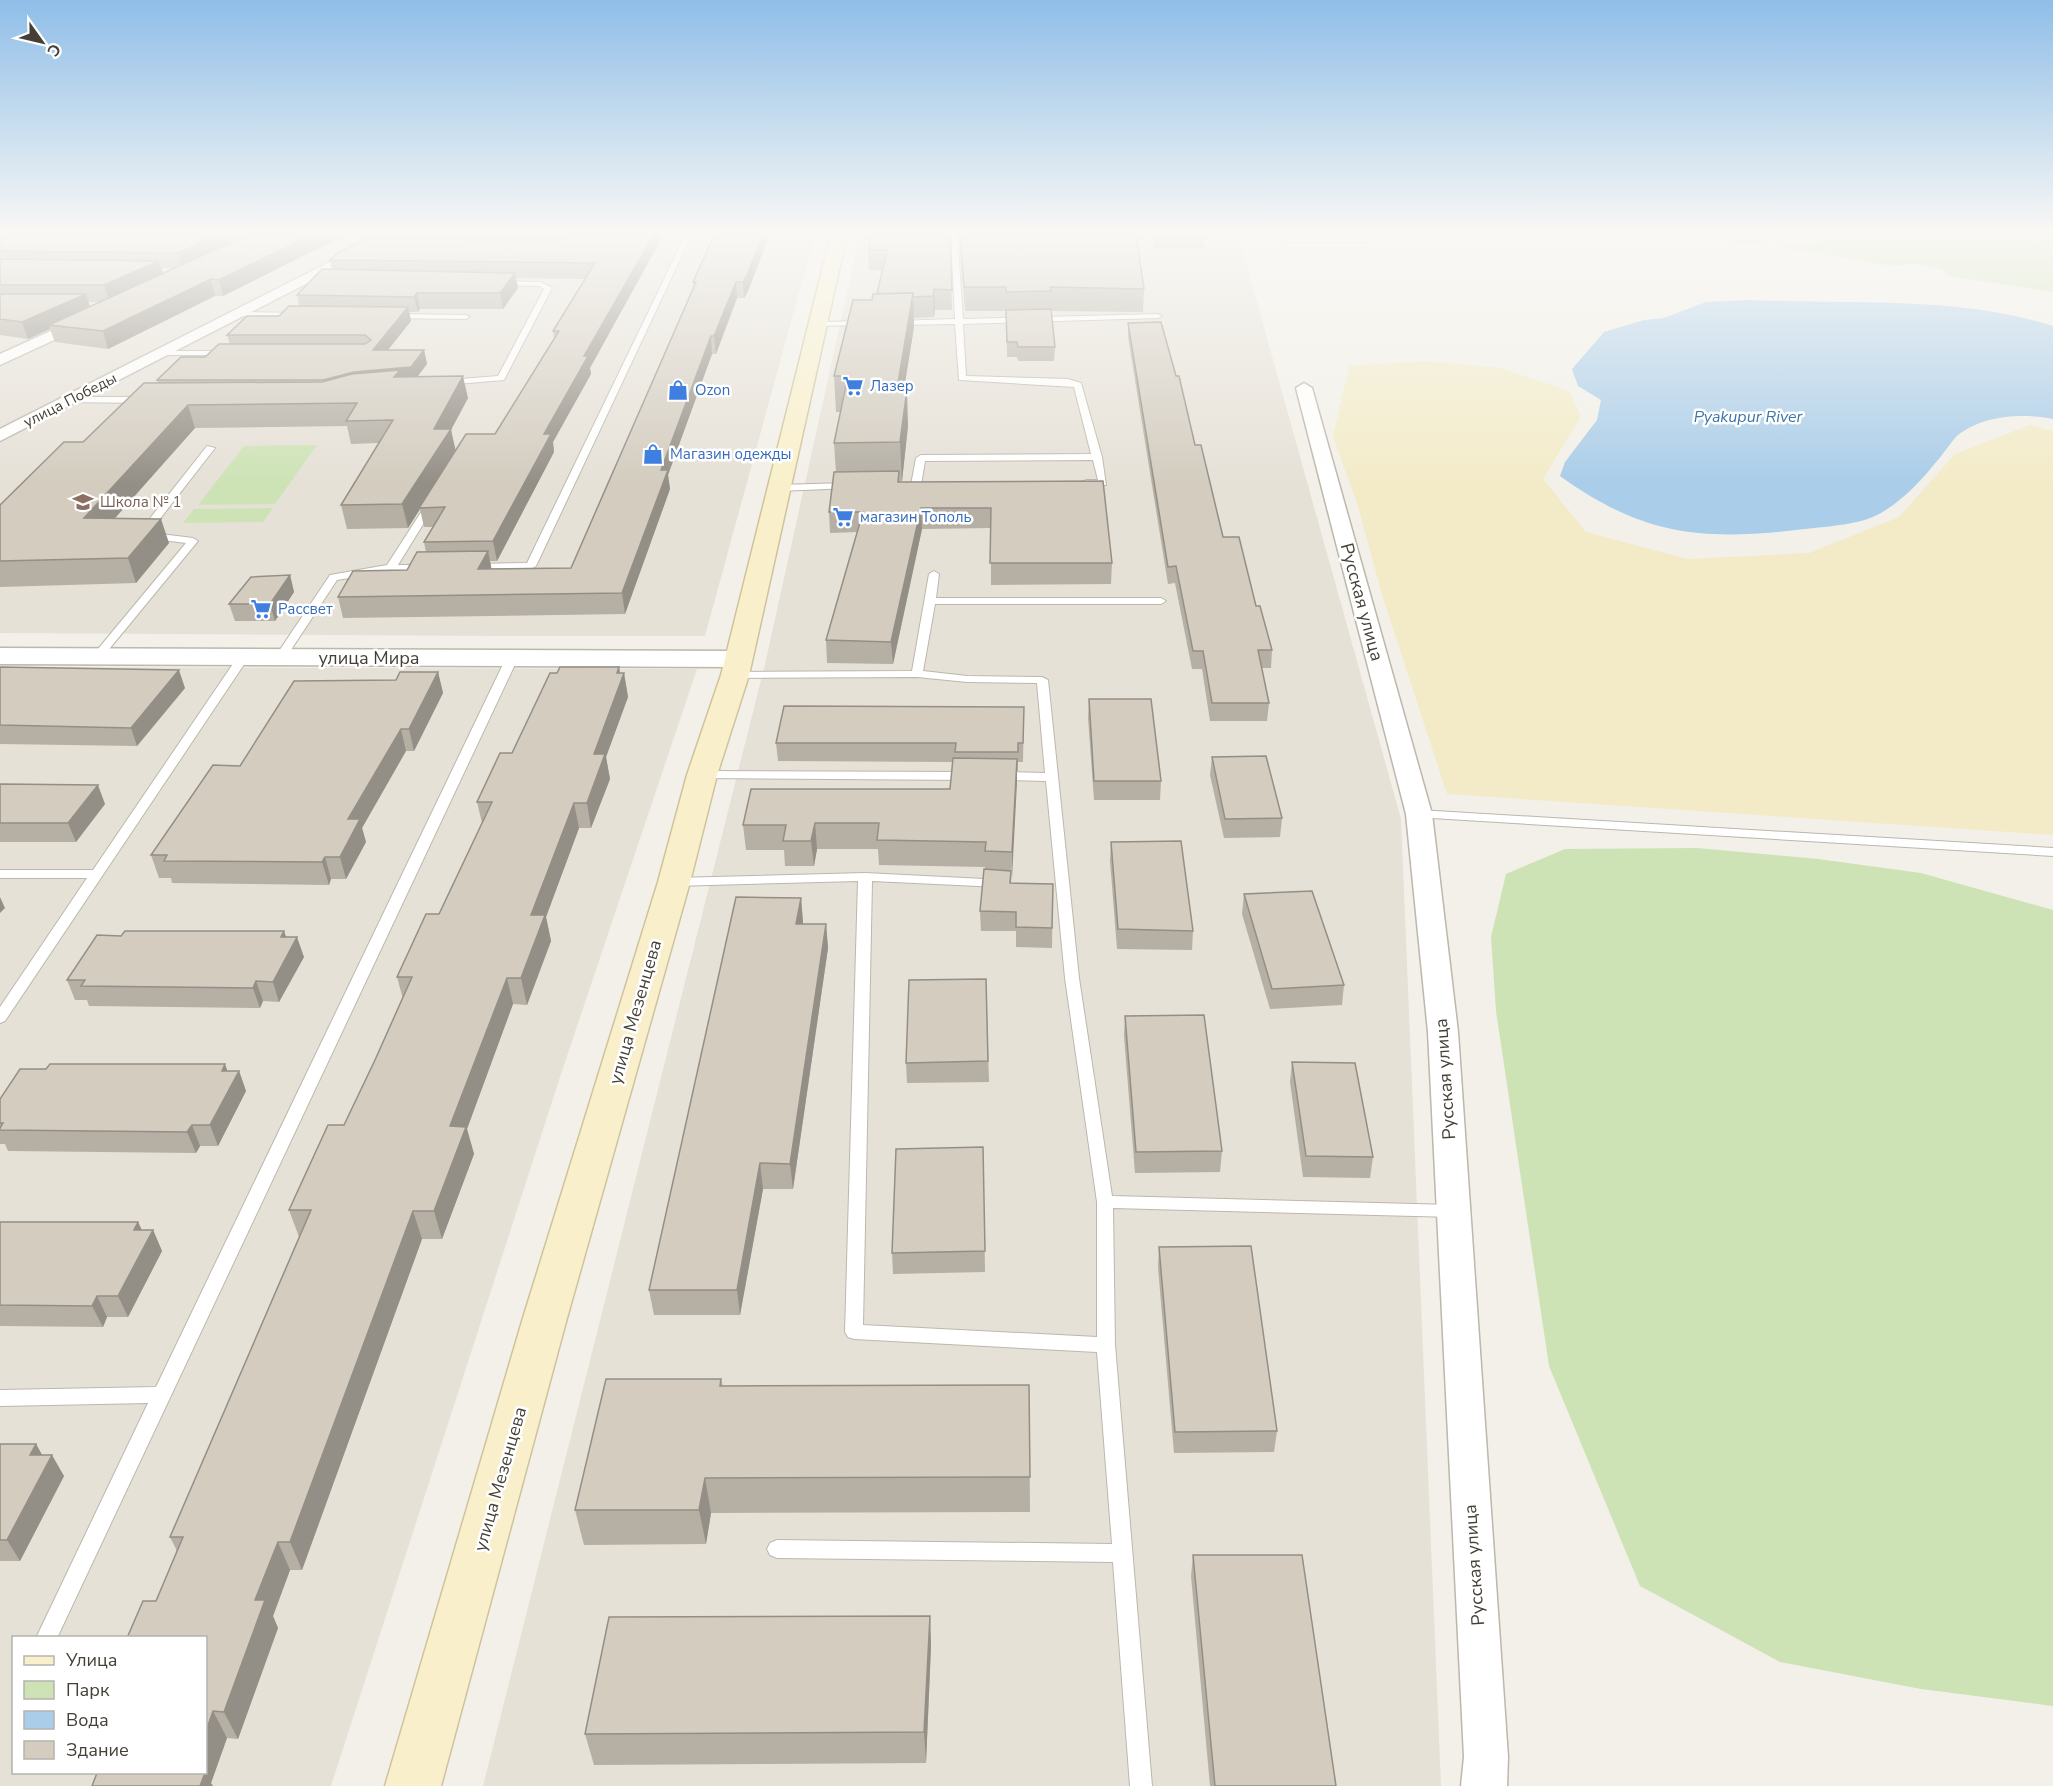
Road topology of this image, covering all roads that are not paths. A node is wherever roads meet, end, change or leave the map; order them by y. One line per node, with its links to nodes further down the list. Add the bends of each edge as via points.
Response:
1 (93, 317): 14 (street)
2 (233, 317): 12 (street, улица Победы)
3 (533, 317): 15 (lane, via 501,378)
4 (649, 317): 30 (lane, via 531,566)
5 (820, 317): 11 (main road, улица Мезенцева)
6 (959, 317): 10 (lane)
7 (1052, 317): 10 (lane)
8 (877, 323): 11 (lane)
9 (888, 323): 10 (lane)
10 (959, 323): 21 (lane, via 962,378 1078,385)
11 (818, 324): 27 (main road, улица Мезенцева)
12 (164, 353): 13 (lane); 17 (street, улица Победы)
13 (236, 353)
14 (0, 360)
15 (434, 384)
16 (1304, 388): 44 (street, Русская улица)
17 (70, 400): 18 (lane); 19 (street, улица Победы)
18 (152, 400)
19 (0, 436)
20 (210, 448): 36 (lane, via 154,519 147,535 193,541)
21 (1098, 457): 22 (lane, via 1103,483); 23 (lane, via 921,458)
22 (1080, 483)
23 (916, 485): 24 (lane); 26 (lane)
24 (928, 485)
25 (859, 486): 27 (lane)
26 (905, 486)
27 (778, 488): 40 (main road, улица Мезенцева)
28 (435, 498): 31 (lane)
29 (437, 567): 31 (lane)
30 (461, 567)
31 (391, 568): 38 (lane, via 334,577)
32 (934, 574): 33 (lane)
33 (930, 601): 34 (lane); 41 (lane)
34 (1161, 601)
35 (0, 656): 36 (street, улица Мира)
36 (97, 657): 37 (street, улица Мира)
37 (243, 657): 38 (street, улица Мира); 47 (lane)
38 (281, 657): 39 (street, улица Мира)
39 (512, 658): 40 (street, улица Мира); 55 (lane)
40 (736, 667): 41 (lane); 42 (main road, улица Мезенцева)
41 (917, 674): 43 (lane, via 1042,680)
42 (702, 775): 43 (lane); 49 (main road, улица Мезенцева)
43 (1051, 777): 52 (lane, via 1058,885)
44 (1419, 814): 45 (lane); 53 (street, Русская улица, via 1443,1032)
45 (2053, 852)
46 (0, 874): 47 (lane)
47 (98, 874): 51 (lane)
48 (865, 877): 49 (lane); 50 (lane); 54 (lane, via 854,1332)
49 (674, 882): 60 (main road, улица Мезенцева, via 548,1307)
50 (1017, 884)
51 (0, 1018)
52 (1106, 1202): 53 (lane); 54 (lane)
53 (1452, 1210): 62 (street, Русская улица, via 1486,1757)
54 (1106, 1345): 58 (lane)
55 (160, 1395): 56 (lane); 59 (lane)
56 (0, 1398)
57 (777, 1549): 58 (lane)
58 (1121, 1553): 61 (lane)
59 (47, 1636)
60 (413, 1786)
61 (1141, 1786)
62 (1484, 1786)

